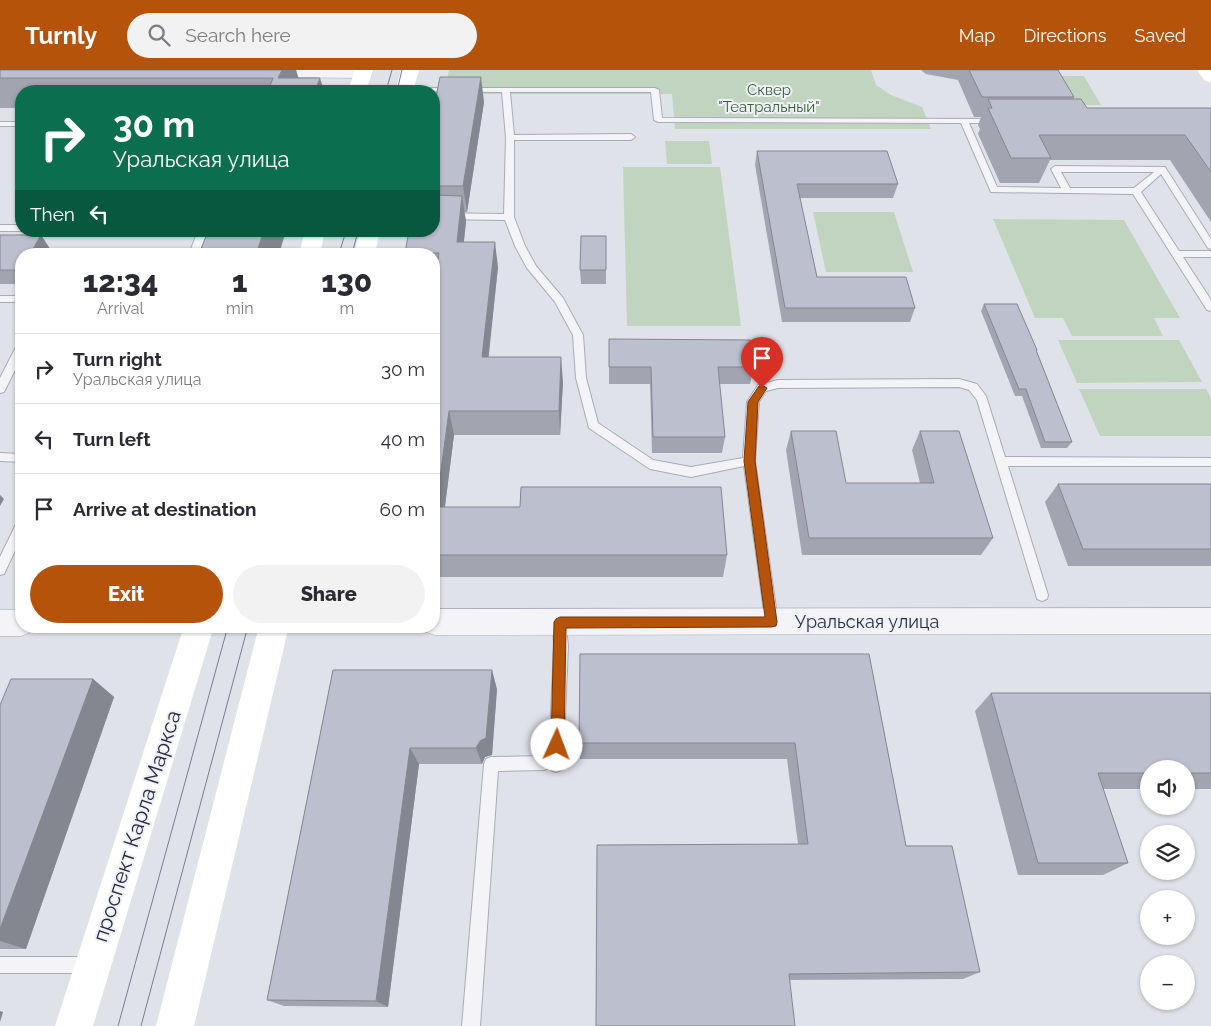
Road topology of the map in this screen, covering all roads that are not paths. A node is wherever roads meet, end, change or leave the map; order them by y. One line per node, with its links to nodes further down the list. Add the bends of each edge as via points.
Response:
1 (410, 70): 7 (main road)
2 (1206, 70): 5 (main road)
3 (364, 71): 4 (street); 6 (main road)
4 (245, 72)
5 (1211, 76)
6 (359, 85)
7 (406, 85)
8 (440, 90): 9 (lane)
9 (506, 90): 10 (lane, via 655,90 658,120); 15 (lane)
10 (964, 121): 11 (lane); 17 (lane, via 994,190)
11 (1004, 121)
12 (0, 124): 13 (lane)
13 (15, 124)
14 (631, 137): 15 (lane)
15 (510, 138): 20 (lane)
16 (1162, 169): 17 (lane, via 1055,169); 18 (lane); 23 (lane)
17 (1067, 190): 18 (lane)
18 (1136, 191): 24 (lane)
19 (440, 216): 20 (lane)
20 (510, 217): 33 (lane, via 532,268 559,300 578,336 581,378 593,425 650,464 691,472)
21 (0, 228): 22 (lane)
22 (15, 228)
23 (1211, 246)
24 (1177, 254): 25 (lane); 28 (lane)
25 (1211, 254)
26 (0, 299): 27 (lane)
27 (15, 300)
28 (1211, 308)
29 (15, 360): 30 (lane)
30 (0, 389)
31 (0, 458): 32 (lane)
32 (15, 458)
33 (749, 461): 34 (lane, via 753,402 762,388 778,384 959,383 973,387 982,399); 43 (lane)
34 (1002, 461): 35 (lane); 38 (lane)
35 (1211, 462)
36 (15, 539): 37 (lane)
37 (0, 570)
38 (1042, 595)
39 (1211, 621): 43 (street, Уральская улица)
40 (15, 622): 44 (street)
41 (440, 622): 42 (street, Уральская улица)
42 (560, 622): 43 (street, Уральская улица); 51 (lane, via 561,646 550,764 492,764)
43 (771, 622)
44 (0, 623)
45 (196, 633): 48 (main road, проспект Карла Маркса)
46 (272, 633): 50 (main road)
47 (0, 965): 48 (lane)
48 (93, 965): 49 (main road, проспект Карла Маркса)
49 (74, 1026)
50 (175, 1026)
51 (471, 1026)

